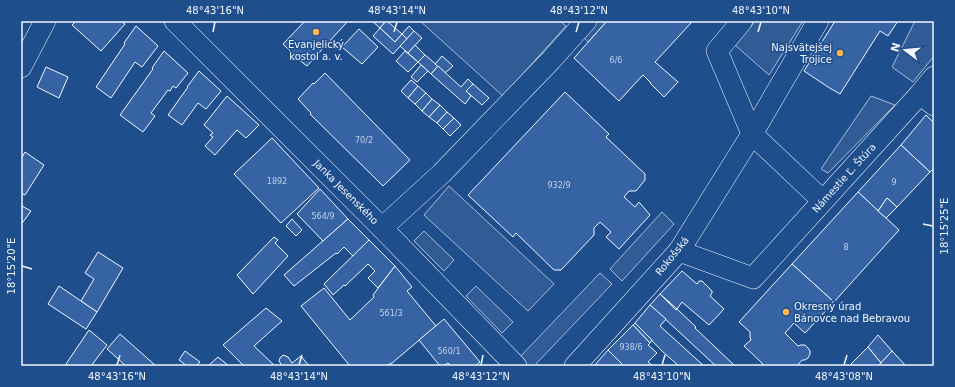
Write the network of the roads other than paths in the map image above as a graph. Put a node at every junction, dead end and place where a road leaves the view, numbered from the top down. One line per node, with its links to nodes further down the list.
1 (45, 21): 6 (street)
2 (174, 21): 11 (street, Janka Jesenského)
3 (586, 21): 11 (street)
4 (742, 21): 9 (street)
5 (818, 21): 9 (street)
6 (21, 67)
7 (934, 77): 8 (street, Námestie Ľ. Štúra)
8 (927, 100): 10 (street, Námestie Ľ. Štúra)
9 (752, 134): 10 (street); 12 (street, Rokošská)
10 (823, 201): 12 (street, Námestie Ľ. Štúra)
11 (382, 228): 13 (street, Janka Jesenského)
12 (679, 251): 14 (street, Rokošská)
13 (516, 366)
14 (576, 366)

